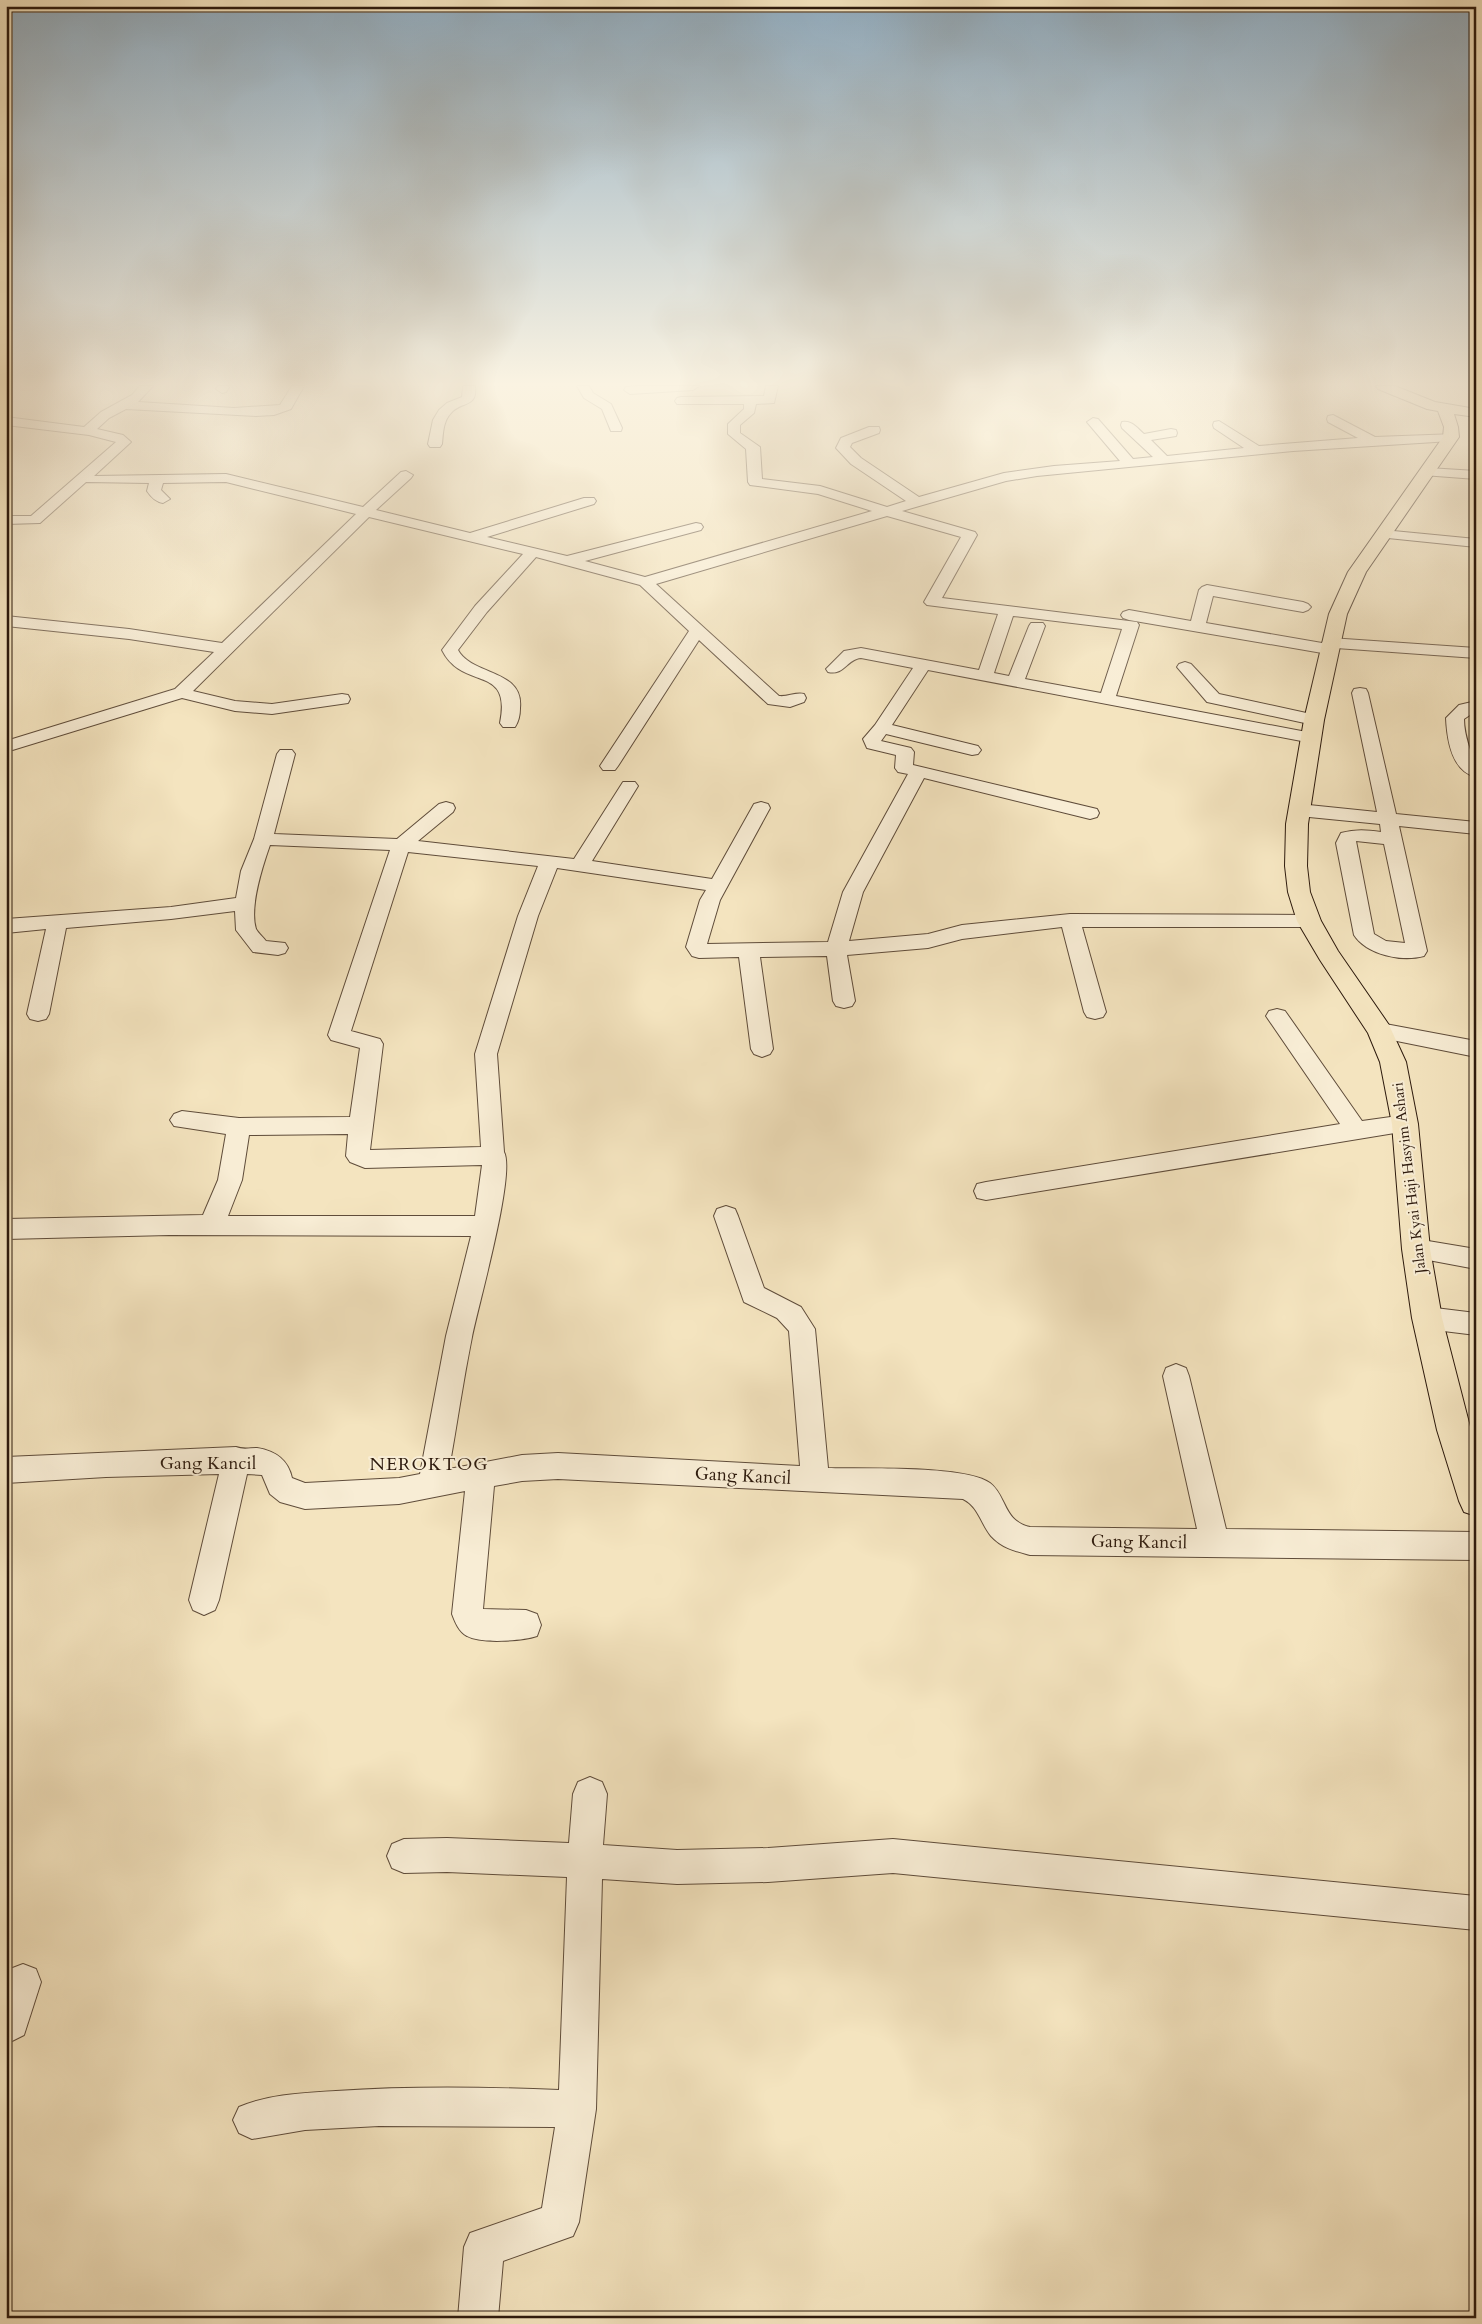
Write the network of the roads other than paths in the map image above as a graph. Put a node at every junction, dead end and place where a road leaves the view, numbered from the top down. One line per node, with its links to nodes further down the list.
1 (65, 494): 14 (street)
2 (158, 494): 9 (street)
3 (296, 494): 12 (street)
4 (385, 494): 12 (street)
5 (832, 494): 13 (street)
6 (905, 494): 11 (street)
7 (946, 494): 11 (street)
8 (1412, 494): 16 (main road, Jalan Kyai Haji Hasyim Ashari)
9 (163, 499)
10 (589, 501): 17 (street)
11 (918, 503): 13 (street)
12 (367, 511): 17 (street); 30 (street)
13 (886, 512): 21 (street); 23 (street)
14 (6, 520)
15 (696, 528): 20 (street)
16 (1383, 534): 18 (street); 29 (main road, Jalan Kyai Haji Hasyim Ashari)
17 (471, 538): 19 (street)
18 (1476, 543)
19 (533, 552): 20 (street); 43 (street)
20 (569, 561): 21 (street)
21 (645, 582): 28 (street)
22 (1303, 607): 27 (street)
23 (1007, 610): 35 (street); 41 (street)
24 (1130, 615): 27 (street)
25 (6, 621): 30 (street)
26 (1037, 626): 36 (street)
27 (1197, 627): 29 (street)
28 (698, 630): 39 (street); 51 (street)
29 (1329, 646): 31 (street); 46 (main road, Jalan Kyai Haji Hasyim Ashari)
30 (227, 649): 37 (street)
31 (1476, 653)
32 (923, 664): 34 (street); 35 (street); 44 (street)
33 (1185, 667): 46 (street)
34 (834, 669)
35 (985, 676): 36 (street)
36 (1015, 682): 41 (street)
37 (181, 693): 40 (street); 48 (street)
38 (1360, 693): 59 (street)
39 (798, 698)
40 (342, 699)
41 (1107, 699): 46 (street)
42 (1476, 706): 45 (street)
43 (509, 723)
44 (882, 728): 49 (street); 52 (street)
45 (1455, 728): 47 (street); 53 (street)
46 (1313, 729): 57 (main road, Jalan Kyai Haji Hasyim Ashari)
47 (1476, 730)
48 (6, 748)
49 (972, 750)
50 (286, 754): 61 (street)
51 (609, 766)
52 (918, 772): 58 (street); 73 (street)
53 (1476, 772)
54 (629, 786): 65 (street)
55 (446, 808): 63 (street)
56 (761, 808): 66 (street)
57 (1299, 810): 59 (street); 69 (main road, Jalan Kyai Haji Hasyim Ashari)
58 (1090, 814)
59 (1388, 819): 60 (street); 62 (street)
60 (1476, 828)
61 (263, 839): 63 (street); 67 (street)
62 (1392, 839): 62 (street)
63 (401, 845): 64 (street); 84 (street)
64 (550, 860): 65 (street); 87 (street)
65 (580, 865): 66 (street)
66 (718, 886): 74 (street)
67 (245, 903): 70 (street); 72 (street)
68 (1070, 920): 69 (street); 73 (street); 76 (street)
69 (1309, 921): 79 (main road, Jalan Kyai Haji Hasyim Ashari)
70 (57, 923): 71 (street); 77 (street)
71 (6, 926)
72 (278, 948)
73 (836, 949): 74 (street); 75 (street)
74 (749, 951): 80 (street)
75 (844, 1001)
76 (1095, 1012)
77 (38, 1014)
78 (1277, 1016): 86 (street)
79 (1380, 1032): 81 (street); 83 (main road, Jalan Kyai Haji Hasyim Ashari)
80 (762, 1049)
81 (1476, 1049)
82 (182, 1120): 85 (street)
83 (1404, 1124): 86 (street); 93 (main road, Jalan Kyai Haji Hasyim Ashari)
84 (360, 1125): 85 (street); 87 (street)
85 (239, 1127): 90 (street)
86 (1356, 1130): 88 (street)
87 (495, 1156): 91 (street)
88 (986, 1191)
89 (726, 1216): 101 (street)
90 (212, 1226): 91 (street); 92 (street)
91 (486, 1226): 102 (street)
92 (6, 1229)
93 (1416, 1249): 94 (street); 95 (main road, Jalan Kyai Haji Hasyim Ashari)
94 (1476, 1259)
95 (1427, 1318): 96 (street); 103 (main road, Jalan Kyai Haji Hasyim Ashari)
96 (1476, 1324)
97 (1176, 1376): 104 (street)
98 (236, 1460): 99 (street, Gang Kancil); 102 (street, Gang Kancil); 106 (street)
99 (6, 1470)
100 (481, 1475): 101 (street, Gang Kancil); 102 (street, Gang Kancil); 107 (street)
101 (815, 1480): 104 (street, Gang Kancil)
102 (432, 1485)
103 (1476, 1501)
104 (1215, 1543): 105 (street, Gang Kancil)
105 (1476, 1546)
106 (204, 1600)
107 (526, 1625)
108 (590, 1794): 110 (street)
109 (404, 1856): 110 (street)
110 (585, 1862): 111 (street); 114 (street)
111 (1476, 1913)
112 (23, 1982): 113 (street)
113 (6, 2026)
114 (576, 2108): 115 (street); 116 (street)
115 (252, 2120)
116 (478, 2318)

